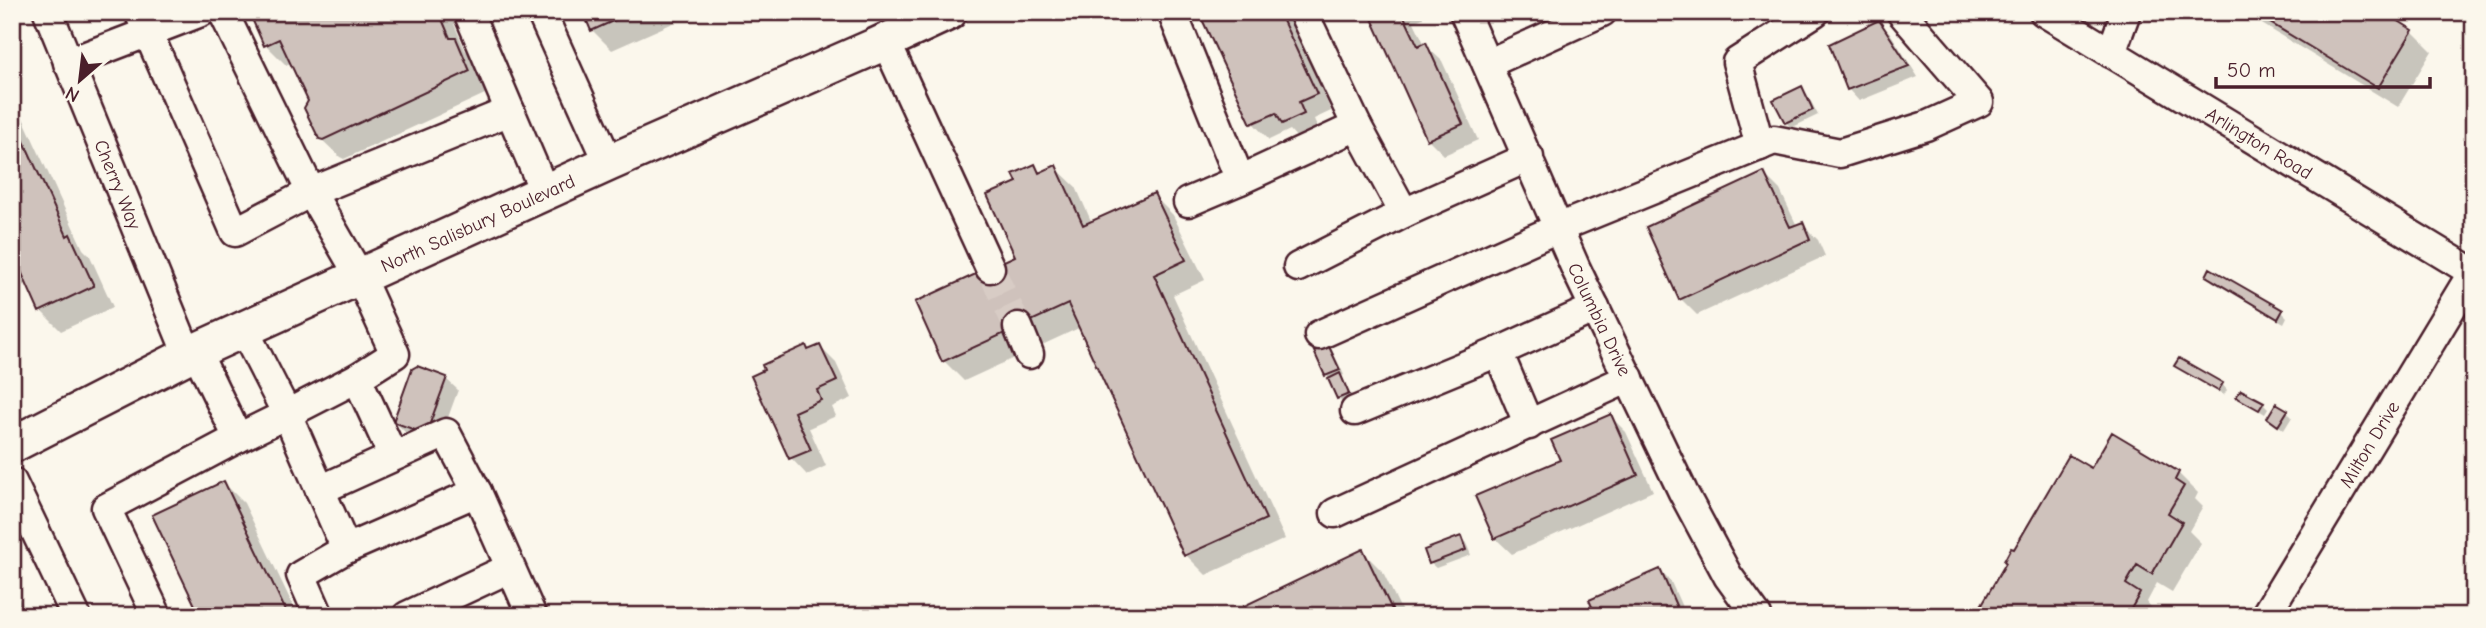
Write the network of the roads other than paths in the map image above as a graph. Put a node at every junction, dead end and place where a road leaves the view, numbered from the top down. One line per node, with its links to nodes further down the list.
1 (47, 12): 19 (street, Cherry Way)
2 (201, 12): 16 (street)
3 (223, 12): 27 (street)
4 (541, 12): 25 (street)
5 (948, 12): 17 (main road, North Salisbury Boulevard)
6 (1172, 12): 26 (street)
7 (1303, 12): 22 (street)
8 (1464, 12): 20 (street, Columbia Drive)
9 (1602, 12): 15 (street)
10 (1815, 12): 23 (street)
11 (1901, 12): 23 (street)
12 (2044, 12): 18 (street, Arlington Road)
13 (2126, 12): 18 (street)
14 (474, 14): 21 (street)
15 (1565, 20): 20 (street)
16 (143, 22): 19 (street); 27 (street)
17 (886, 42): 25 (main road, North Salisbury Boulevard); 33 (street)
18 (2111, 53): 34 (street, Arlington Road)
19 (68, 63): 41 (street, Cherry Way)
20 (1487, 64): 24 (street, Columbia Drive)
21 (510, 111): 27 (street); 28 (street)
22 (1357, 126): 26 (street); 30 (street)
23 (1760, 146): 31 (street)
24 (1529, 157): 30 (street); 31 (street, Columbia Drive)
25 (609, 163): 28 (main road, North Salisbury Boulevard)
26 (1240, 180): 29 (street)
27 (311, 192): 35 (street)
28 (545, 192): 35 (main road, North Salisbury Boulevard)
29 (1188, 202)
30 (1404, 213): 32 (street)
31 (1558, 228): 36 (street, Columbia Drive); 39 (street)
32 (1298, 267)
33 (990, 268)
34 (2473, 272): 63 (street, Milton Drive)
35 (360, 277): 38 (main road, North Salisbury Boulevard); 43 (street)
36 (1595, 308): 40 (street); 44 (street, Columbia Drive)
37 (1017, 327): 42 (street)
38 (244, 330): 41 (main road, North Salisbury Boulevard); 46 (street)
39 (1319, 335)
40 (1498, 352): 45 (street); 47 (street)
41 (192, 353): 48 (street, Cherry Way); 49 (main road, North Salisbury Boulevard)
42 (1029, 354)
43 (357, 378): 46 (street); 50 (street)
44 (1629, 378): 47 (street); 62 (street, Columbia Drive)
45 (1355, 411)
46 (287, 414): 48 (street); 52 (street)
47 (1529, 425): 54 (street)
48 (238, 438): 58 (street)
49 (12, 445)
50 (393, 456): 52 (street); 53 (street)
51 (12, 482): 57 (street)
52 (320, 490): 55 (street)
53 (477, 492): 55 (street); 56 (street)
54 (1335, 513)
55 (346, 549): 59 (street)
56 (510, 568): 60 (street); 61 (street)
57 (76, 616)
58 (156, 616)
59 (319, 616)
60 (407, 616)
61 (532, 616)
62 (1757, 616)
63 (2265, 616)

